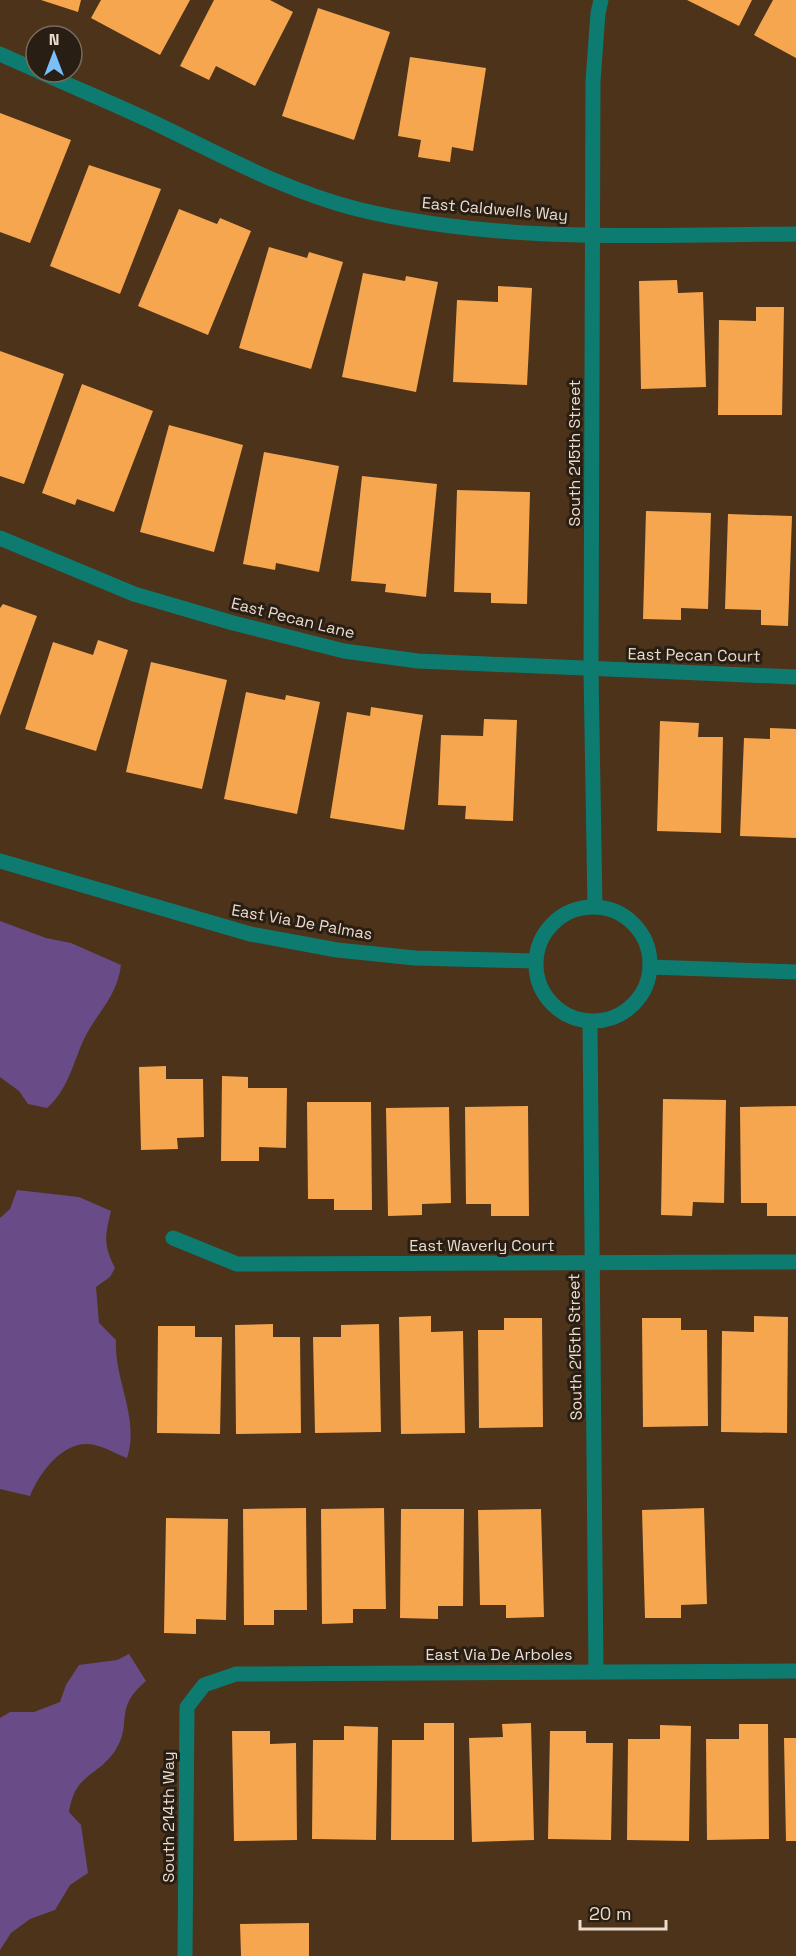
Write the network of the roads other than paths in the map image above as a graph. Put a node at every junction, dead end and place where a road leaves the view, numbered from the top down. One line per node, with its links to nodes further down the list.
1 (601, 0): 6 (street, South 215th Street)
2 (0, 54): 3 (street)
3 (24, 65)
4 (67, 84): 6 (street, East Caldwells Way)
5 (796, 234): 6 (street, East Caldwells Way)
6 (594, 235): 8 (street, South 215th Street)
7 (0, 538): 8 (street, East Pecan Lane)
8 (591, 670): 9 (street, East Pecan Court); 11 (street, South 215th Street)
9 (796, 677)
10 (0, 861): 12 (street, East Via De Palmas)
11 (595, 907): 12 (street); 13 (street)
12 (535, 961): 15 (street)
13 (650, 967): 14 (street); 15 (street)
14 (796, 972)
15 (590, 1022): 18 (street, South 215th Street)
16 (173, 1238): 18 (street, East Waverly Court)
17 (796, 1262): 18 (street, East Waverly Court)
18 (592, 1263): 20 (street, South 215th Street)
19 (796, 1671): 20 (street, East Via De Arboles)
20 (596, 1672): 21 (street, East Via De Arboles)
21 (204, 1685): 22 (street, South 214th Way)
22 (186, 1956)

